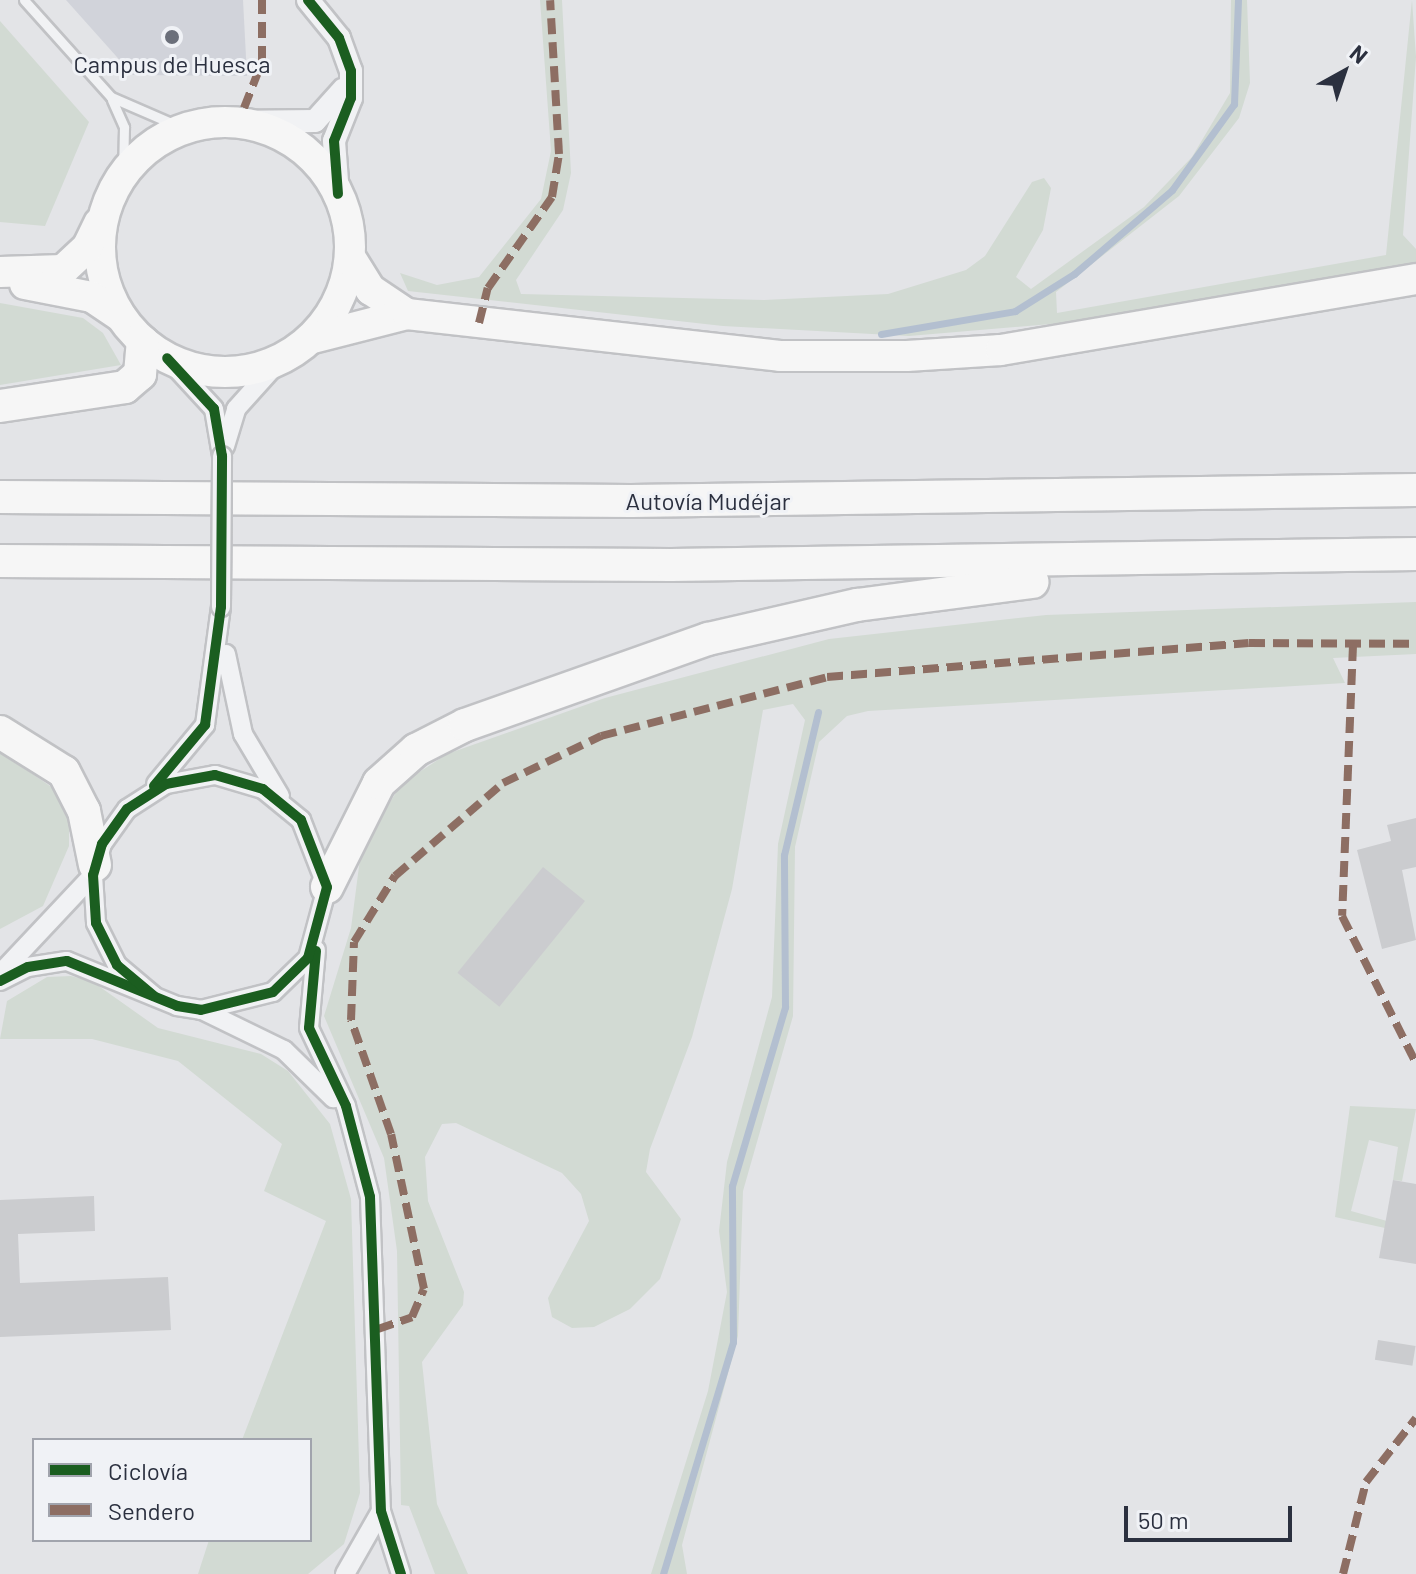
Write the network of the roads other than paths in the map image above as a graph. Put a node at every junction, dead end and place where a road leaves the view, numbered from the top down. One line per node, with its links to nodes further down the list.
1 (24, 0): 4 (lane)
2 (308, 0): 3 (street)
3 (351, 71): 5 (street); 8 (street)
4 (111, 97): 6 (lane); 7 (lane)
5 (227, 122): 6 (highway); 8 (highway)
6 (185, 129): 7 (highway)
7 (123, 174): 9 (highway)
8 (338, 194): 10 (highway)
9 (106, 207): 11 (highway); 15 (highway)
10 (350, 257): 14 (highway); 16 (highway)
11 (0, 272)
12 (0, 279): 15 (highway)
13 (1416, 279): 14 (highway)
14 (407, 314): 16 (highway)
15 (120, 316): 17 (highway)
16 (313, 338): 18 (highway)
17 (155, 350): 18 (highway); 19 (highway); 20 (street)
18 (280, 360): 20 (street)
19 (0, 406)
20 (222, 456): 26 (street, bridge)
21 (1416, 490): 22 (highway, Autovía Mudéjar)
22 (0, 497)
23 (1416, 554): 25 (highway)
24 (0, 561): 25 (highway)
25 (1079, 561): 31 (highway)
26 (221, 607): 28 (street); 29 (street)
27 (0, 732): 30 (highway)
28 (144, 795): 29 (street); 30 (street)
29 (284, 802): 31 (street)
30 (94, 870): 33 (street); 37 (street)
31 (327, 887): 32 (street)
32 (319, 936): 38 (street); 39 (street)
33 (27, 944): 34 (street); 35 (street)
34 (0, 951)
35 (0, 974)
36 (0, 981): 37 (street)
37 (154, 996): 38 (street)
38 (201, 1010): 39 (street)
39 (353, 1126): 40 (street)
40 (381, 1511): 41 (street); 42 (street)
41 (345, 1574)
42 (401, 1574)

